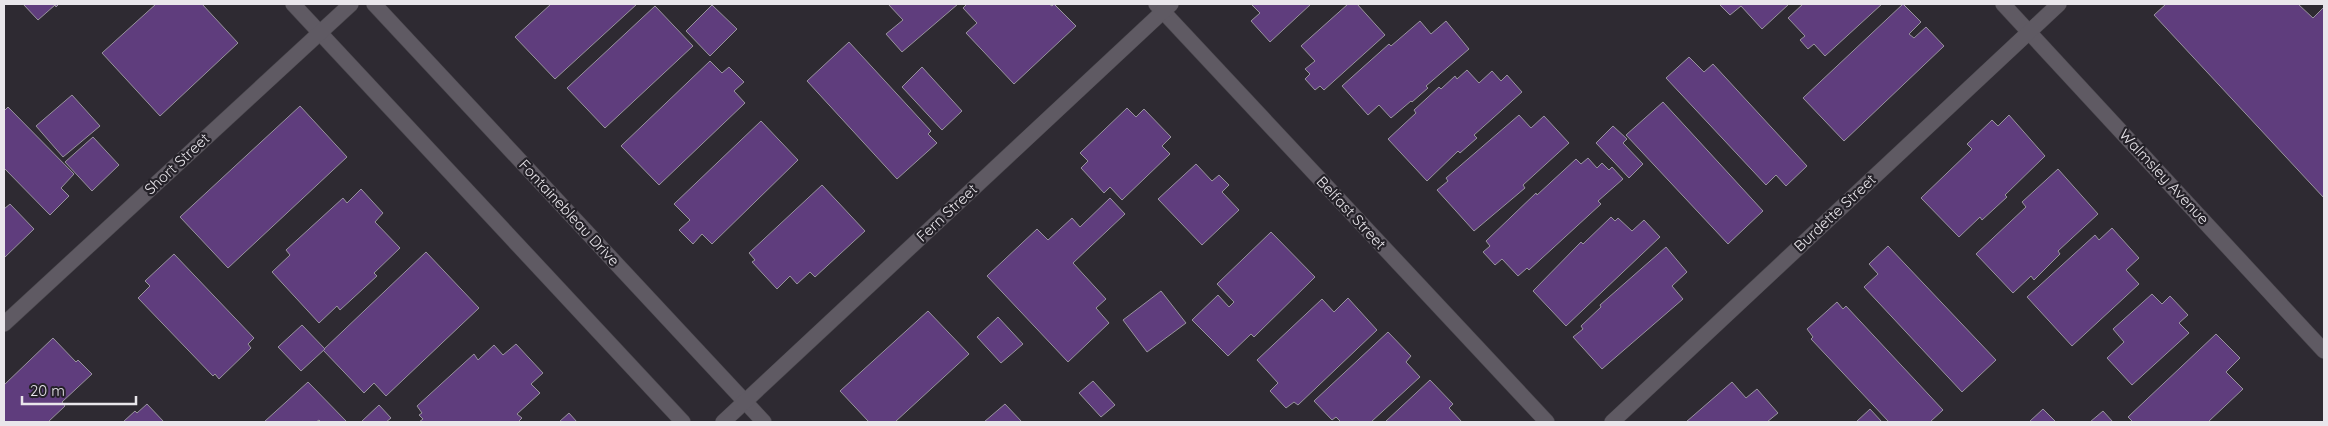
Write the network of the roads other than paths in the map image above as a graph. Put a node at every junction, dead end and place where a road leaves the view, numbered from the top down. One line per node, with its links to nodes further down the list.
1 (293, 4): 8 (street)
2 (351, 4): 8 (street, Short Street)
3 (374, 4): 11 (street, Fontainebleau Drive)
4 (2003, 4): 7 (street, Walmsley Avenue)
5 (2059, 4): 7 (street, Burdette Street)
6 (1163, 6): 11 (street, Fern Street); 15 (street, Belfast Street)
7 (2029, 31): 10 (street, Walmsley Avenue); 16 (street, Burdette Street)
8 (320, 33): 9 (street, Short Street); 12 (street)
9 (4, 324)
10 (2324, 351)
11 (745, 402): 13 (street, Fern Street); 14 (street, Fontainebleau Drive)
12 (683, 422)
13 (723, 422)
14 (764, 422)
15 (1547, 422)
16 (1612, 422)

